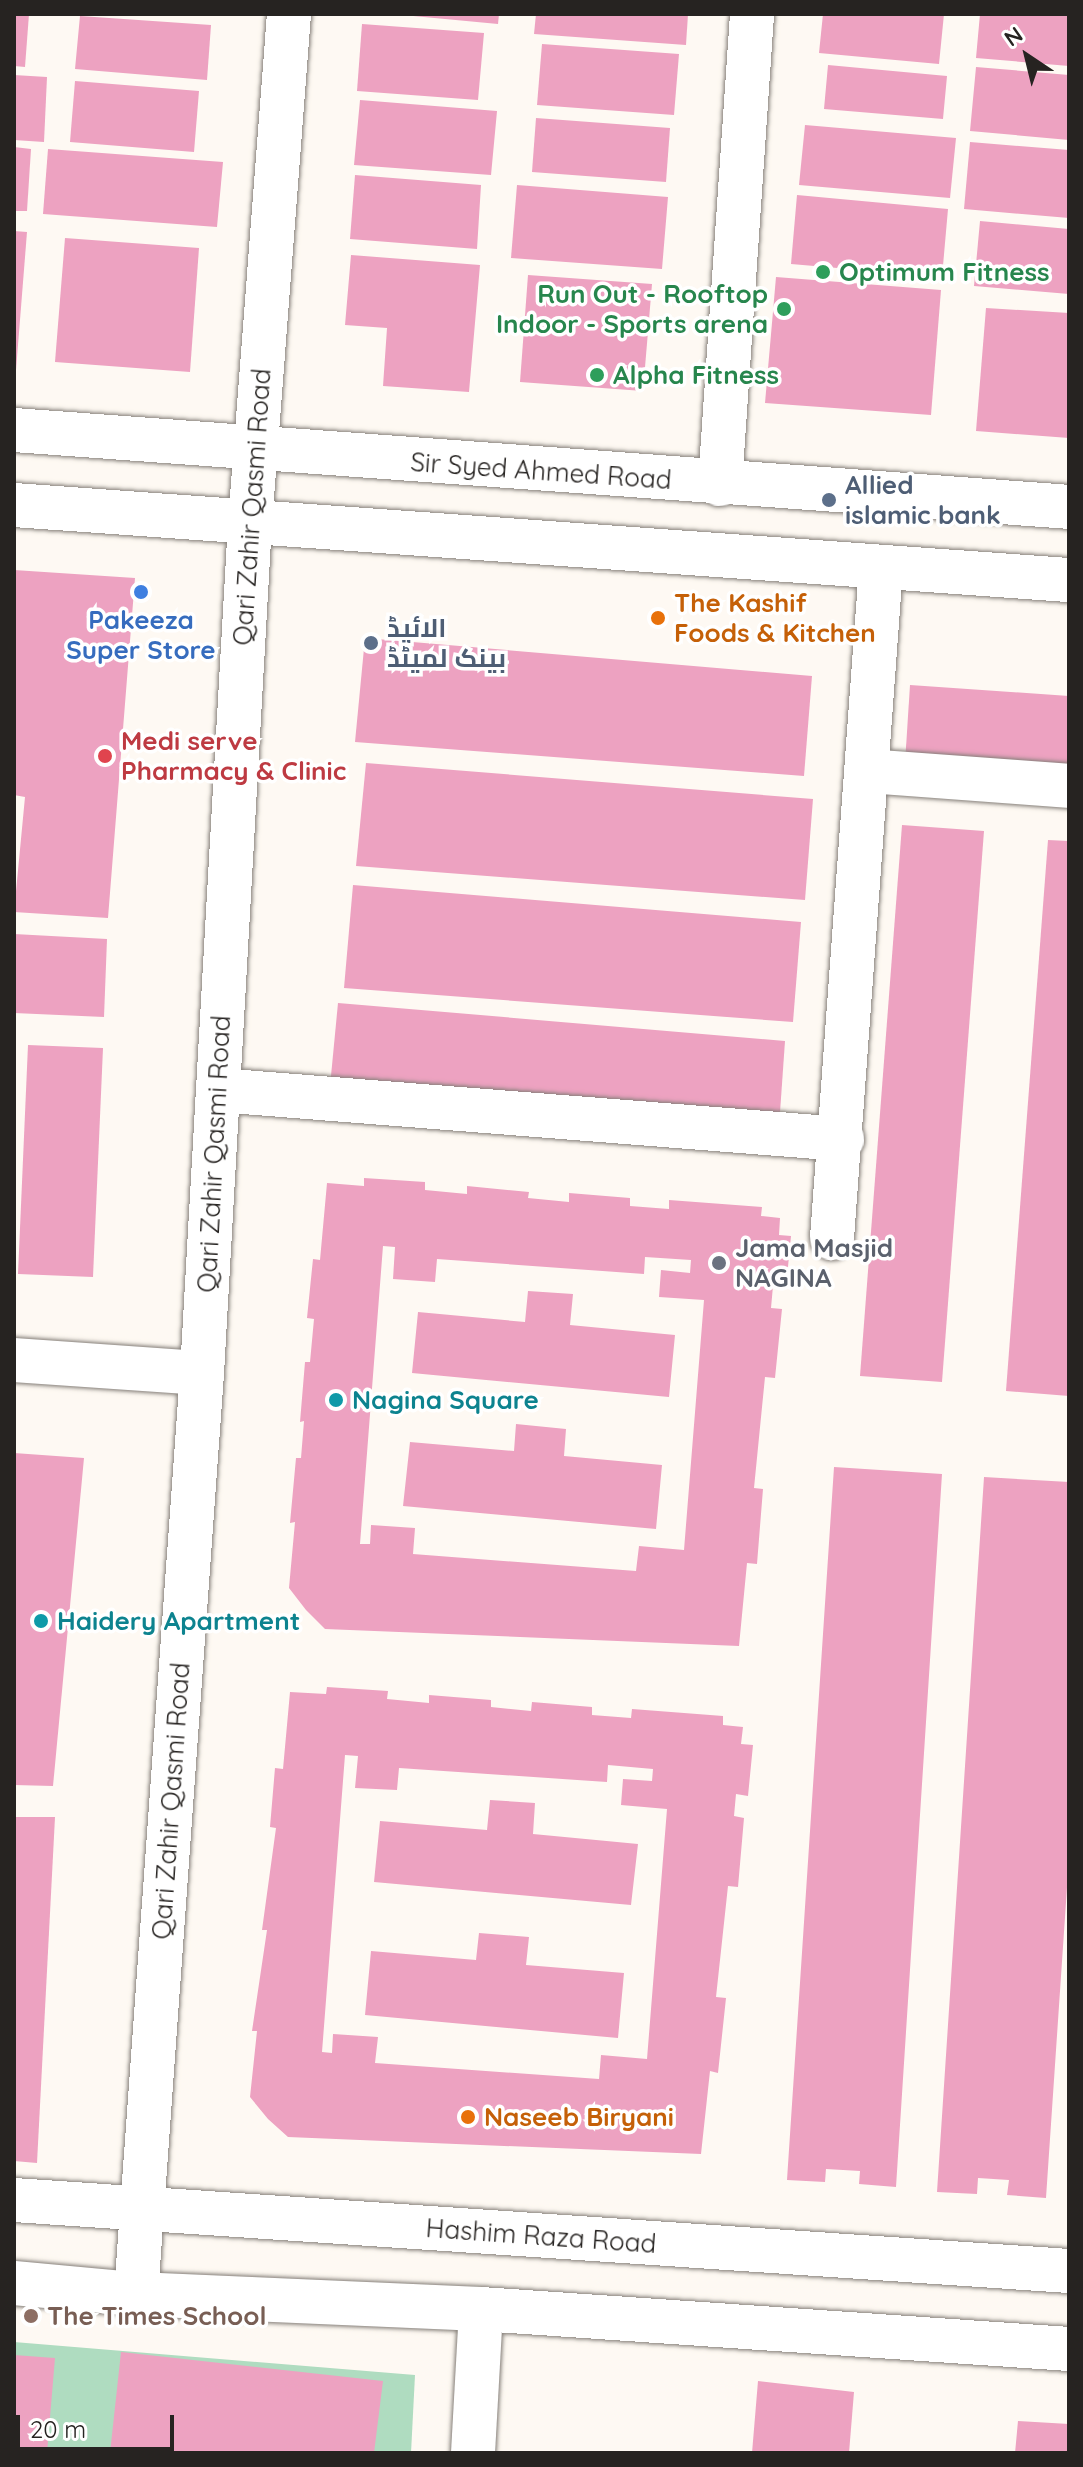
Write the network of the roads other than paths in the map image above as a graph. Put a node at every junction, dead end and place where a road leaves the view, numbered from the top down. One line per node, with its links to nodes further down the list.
1 (289, 14): 4 (street, Qari Zahir Qasmi Road)
2 (752, 14): 5 (street)
3 (14, 430): 4 (street, Sir Syed Ahmed Road)
4 (255, 450): 5 (street, Sir Syed Ahmed Road); 8 (street, Qari Zahir Qasmi Road)
5 (720, 484): 7 (street, Sir Syed Ahmed Road)
6 (14, 505): 8 (street)
7 (1069, 507)
8 (250, 523): 9 (street); 13 (street, Qari Zahir Qasmi Road)
9 (881, 567): 10 (street); 11 (street)
10 (1069, 580)
11 (867, 771): 12 (street); 14 (street)
12 (1069, 786)
13 (218, 1090): 14 (street); 17 (street, Qari Zahir Qasmi Road)
14 (842, 1139): 15 (street)
15 (832, 1238)
16 (14, 1360): 17 (street)
17 (202, 1373): 19 (street, Qari Zahir Qasmi Road)
18 (14, 2200): 19 (street, Hashim Raza Road)
19 (142, 2209): 20 (street, Hashim Raza Road); 22 (street, Qari Zahir Qasmi Road)
20 (1069, 2271)
21 (14, 2283): 22 (street)
22 (136, 2294): 23 (street)
23 (481, 2309): 24 (street); 25 (street)
24 (1069, 2349)
25 (473, 2453)

